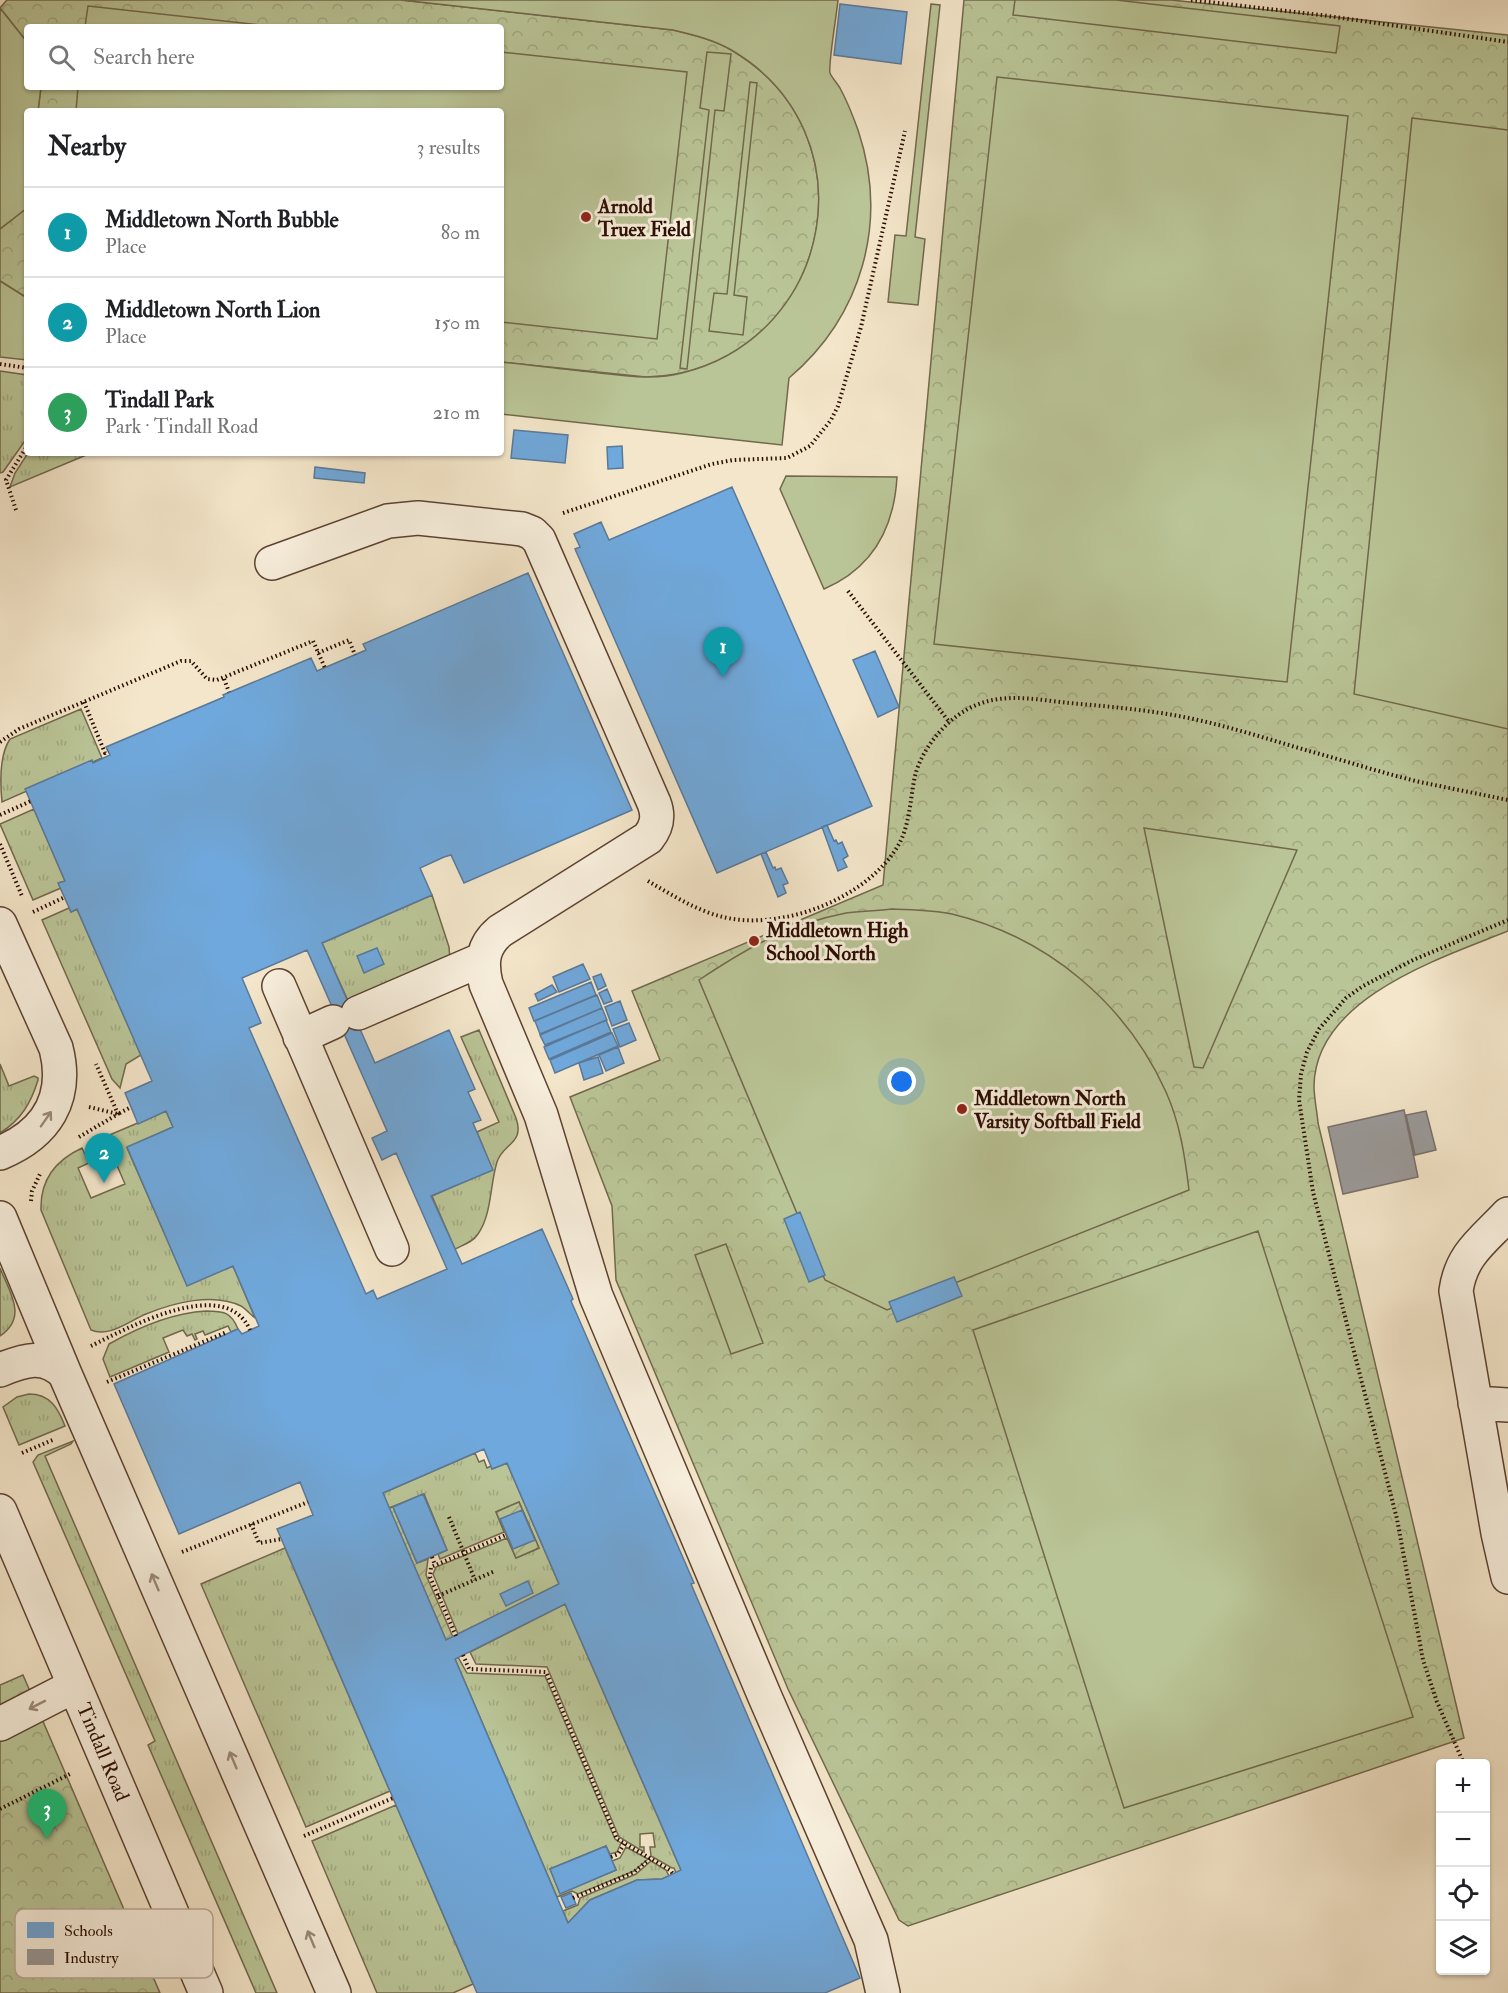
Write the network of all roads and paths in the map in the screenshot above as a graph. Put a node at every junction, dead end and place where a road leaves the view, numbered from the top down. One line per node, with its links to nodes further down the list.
1 (1191, 0): 2 (path)
2 (1508, 42)
3 (906, 131): 8 (path)
4 (0, 364): 5 (path)
5 (24, 368)
6 (24, 451): 7 (path)
7 (16, 510)
8 (532, 533): 9 (street); 24 (street)
9 (272, 562)
10 (848, 591): 17 (path)
11 (318, 653): 12 (path); 13 (path); 14 (path)
12 (355, 655)
13 (325, 668)
14 (224, 679): 15 (path); 16 (path)
15 (230, 692)
16 (84, 702): 18 (path); 19 (path)
17 (950, 723): 20 (path); 24 (path)
18 (0, 742)
19 (108, 751)
20 (1508, 800)
21 (31, 801): 22 (path)
22 (0, 815)
23 (0, 844): 26 (path)
24 (613, 861): 29 (street)
25 (65, 897): 27 (path)
26 (26, 903)
27 (15, 919): 37 (street, one-way to 27)
28 (1508, 920): 70 (path)
29 (483, 959): 31 (street); 84 (street)
30 (279, 986): 31 (street)
31 (300, 1037): 42 (street)
32 (96, 1063): 35 (path)
33 (83, 1106): 35 (path)
34 (131, 1107): 35 (path)
35 (118, 1114): 36 (path)
36 (78, 1138)
37 (0, 1154)
38 (45, 1166): 39 (path)
39 (31, 1204)
40 (1508, 1214): 48 (street)
41 (0, 1218): 45 (street)
42 (392, 1249)
43 (250, 1330): 45 (path)
44 (226, 1332): 47 (path)
45 (78, 1365): 46 (street); 83 (street, one-way to 45)
46 (0, 1371)
47 (104, 1384)
48 (1475, 1403): 49 (street); 63 (street)
49 (1508, 1406)
50 (60, 1437): 51 (path)
51 (22, 1453)
52 (308, 1502): 55 (path)
53 (0, 1511): 68 (street, Tindall Road)
54 (449, 1517): 58 (path)
55 (251, 1524): 57 (path); 59 (path)
56 (506, 1535): 58 (path)
57 (282, 1539)
58 (464, 1553): 61 (path); 64 (path)
59 (178, 1554)
60 (432, 1557): 61 (path)
61 (435, 1565): 65 (path)
62 (495, 1571): 64 (path)
63 (1508, 1577)
64 (475, 1580): 65 (path)
65 (438, 1596): 66 (path)
66 (456, 1636)
67 (464, 1655): 75 (path)
68 (74, 1686): 69 (street, one-way to 69); 80 (street, Tindall Road)
69 (0, 1724)
70 (1462, 1759)
71 (70, 1774): 73 (path)
72 (393, 1798): 74 (path)
73 (0, 1809)
74 (300, 1838)
75 (624, 1843): 76 (path); 77 (path)
76 (611, 1857)
77 (651, 1858): 78 (path); 79 (path)
78 (673, 1875)
79 (573, 1898)
80 (170, 1909)
81 (200, 1978): 82 (street, Tindall Road)
82 (206, 1993)
83 (334, 1993)
84 (883, 1993)

